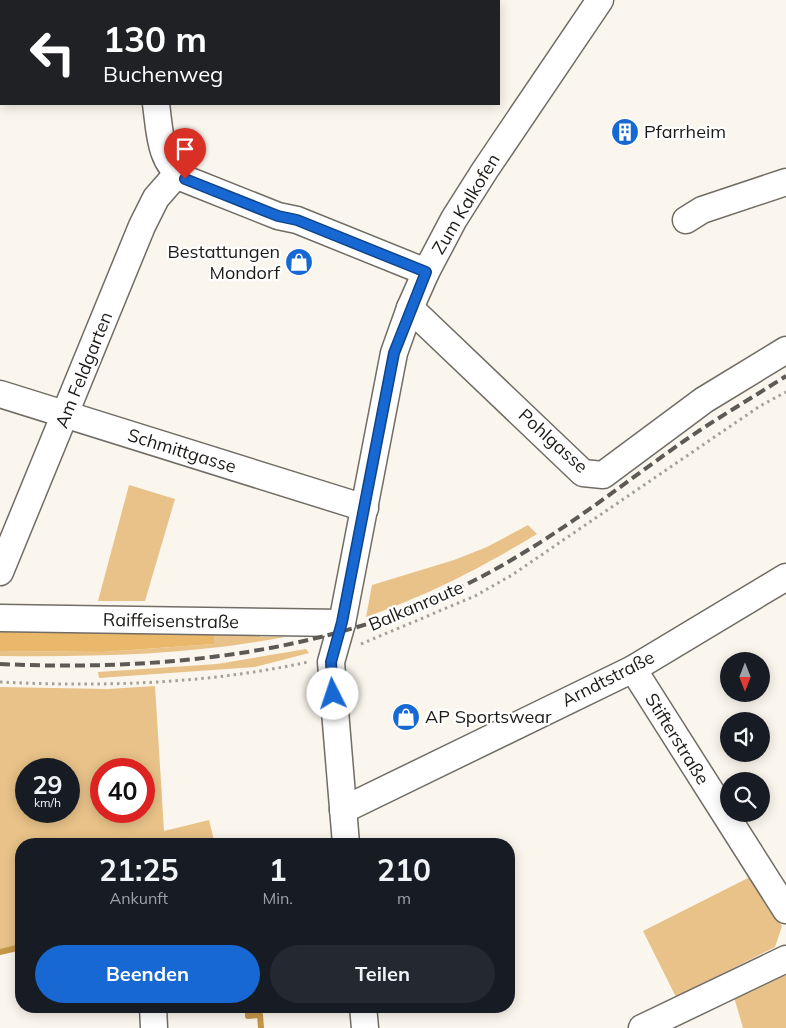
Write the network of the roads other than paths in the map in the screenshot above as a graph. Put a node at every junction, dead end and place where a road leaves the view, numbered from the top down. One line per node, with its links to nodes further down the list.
1 (600, 0): 6 (street, Zum Kalkofen)
2 (156, 105): 3 (street)
3 (177, 174): 6 (street); 10 (street, Am Feldgarten)
4 (786, 182): 5 (street)
5 (686, 220)
6 (426, 272): 7 (street, Zum Kalkofen)
7 (410, 308): 8 (street, Pohlgasse); 11 (street, Zum Kalkofen)
8 (786, 350)
9 (0, 394): 10 (street, Schmittgasse)
10 (66, 415): 11 (street, Schmittgasse); 12 (street, Am Feldgarten)
11 (364, 508): 15 (street, Zum Kalkofen)
12 (0, 572)
13 (786, 577): 16 (street, Arndtstraße)
14 (0, 618): 15 (street, Raiffeisenstraße)
15 (342, 622): 17 (street, Zum Kalkofen)
16 (633, 669): 17 (street, Arndtstraße); 19 (street, Stifterstraße)
17 (343, 810): 18 (street, Zum Kalkofen)
18 (345, 838)
19 (786, 910)
20 (786, 959): 25 (street)
21 (153, 1013): 23 (street)
22 (364, 1013): 24 (street)
23 (154, 1028)
24 (365, 1028)
25 (642, 1028)

